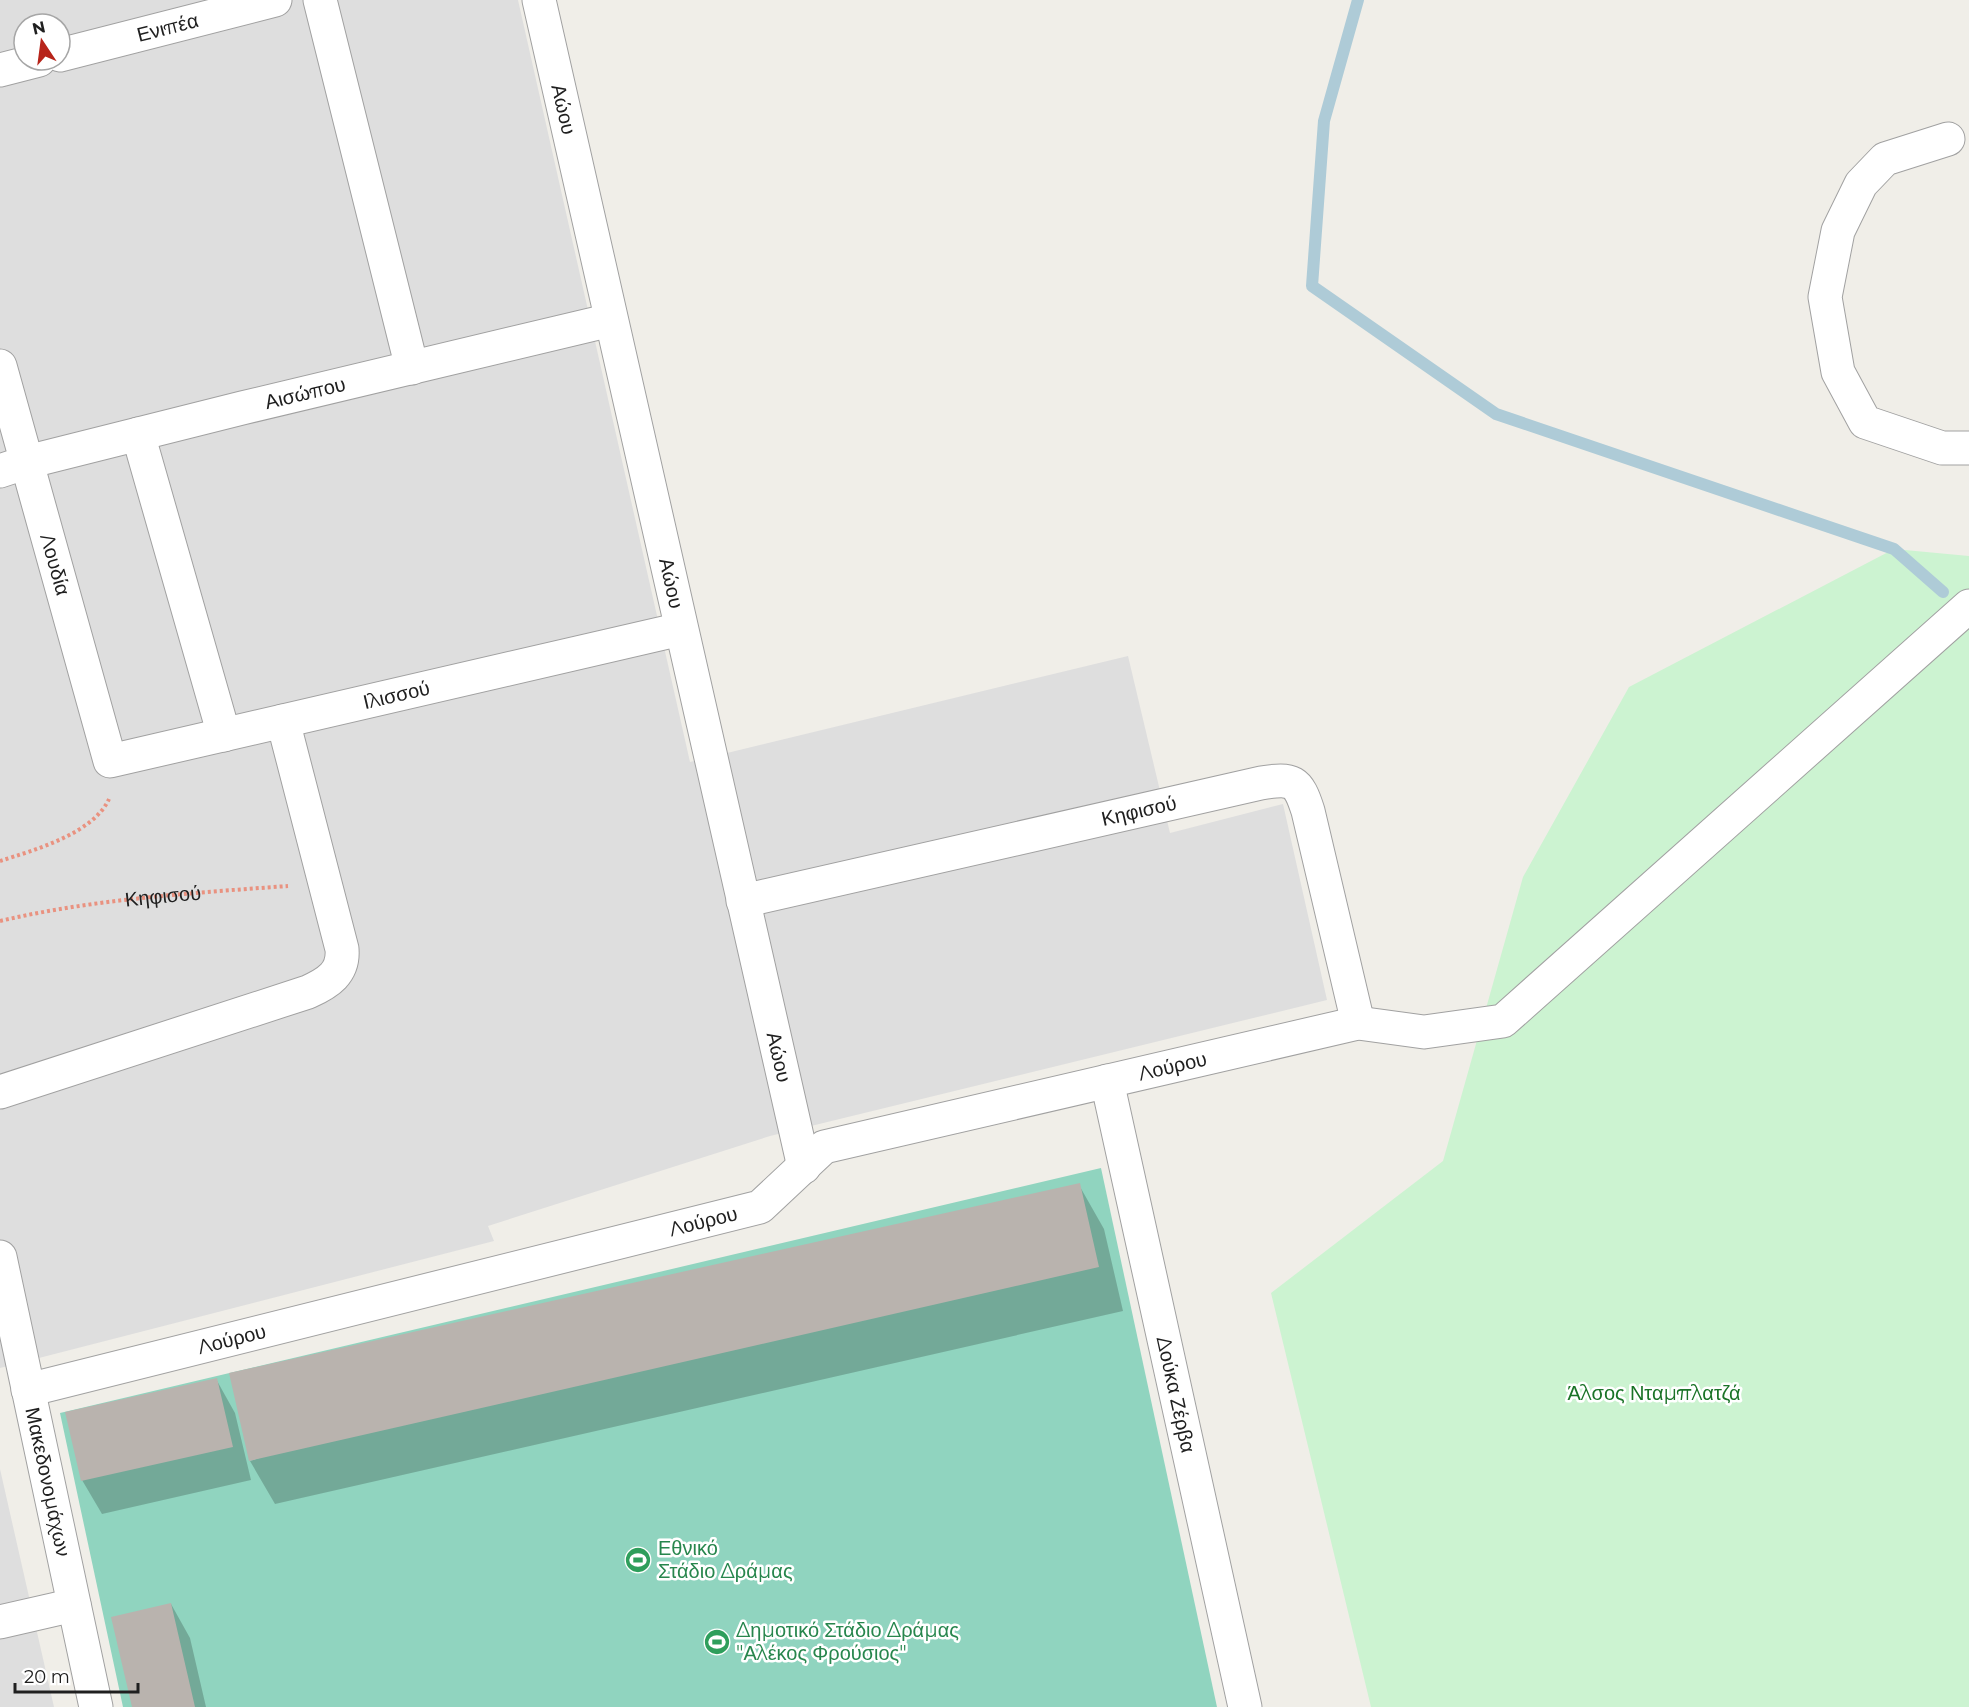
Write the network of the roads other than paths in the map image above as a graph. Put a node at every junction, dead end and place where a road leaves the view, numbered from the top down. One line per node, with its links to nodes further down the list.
1 (275, 0): 4 (street, Ενιπέα)
2 (320, 0): 9 (street)
3 (539, 0): 7 (street, Αώου)
4 (215, 7): 5 (street, Ενιπέα)
5 (72, 51)
6 (1948, 139): 11 (street)
7 (611, 320): 9 (street, Αισώπου); 14 (street, Αώου)
8 (0, 366): 12 (street, Λουδία)
9 (412, 368): 10 (street, Αισώπου)
10 (138, 434): 12 (street, Αισώπου); 16 (street)
11 (1969, 448)
12 (13, 466): 17 (street, Λουδία)
13 (1969, 606): 19 (street)
14 (681, 629): 15 (street, Ιλισσού); 18 (street, Αώου)
15 (283, 721): 16 (street, Ιλισσού); 21 (street)
16 (224, 735): 17 (street, Ιλισσού)
17 (110, 761)
18 (743, 901): 19 (street, Κηφισού); 22 (street, Αώου)
19 (1358, 1023): 20 (street, Λούρου)
20 (1107, 1081): 22 (street, Λούρου); 28 (street, Δούκα Ζέρβα)
21 (0, 1092)
22 (804, 1167): 24 (street, Λούρου)
23 (0, 1257): 24 (street, Μακεδονομάχων)
24 (28, 1390): 25 (street, Μακεδονομάχων)
25 (74, 1605): 26 (street); 27 (street, Μακεδονομάχων)
26 (0, 1622)
27 (96, 1707)
28 (1245, 1707)

